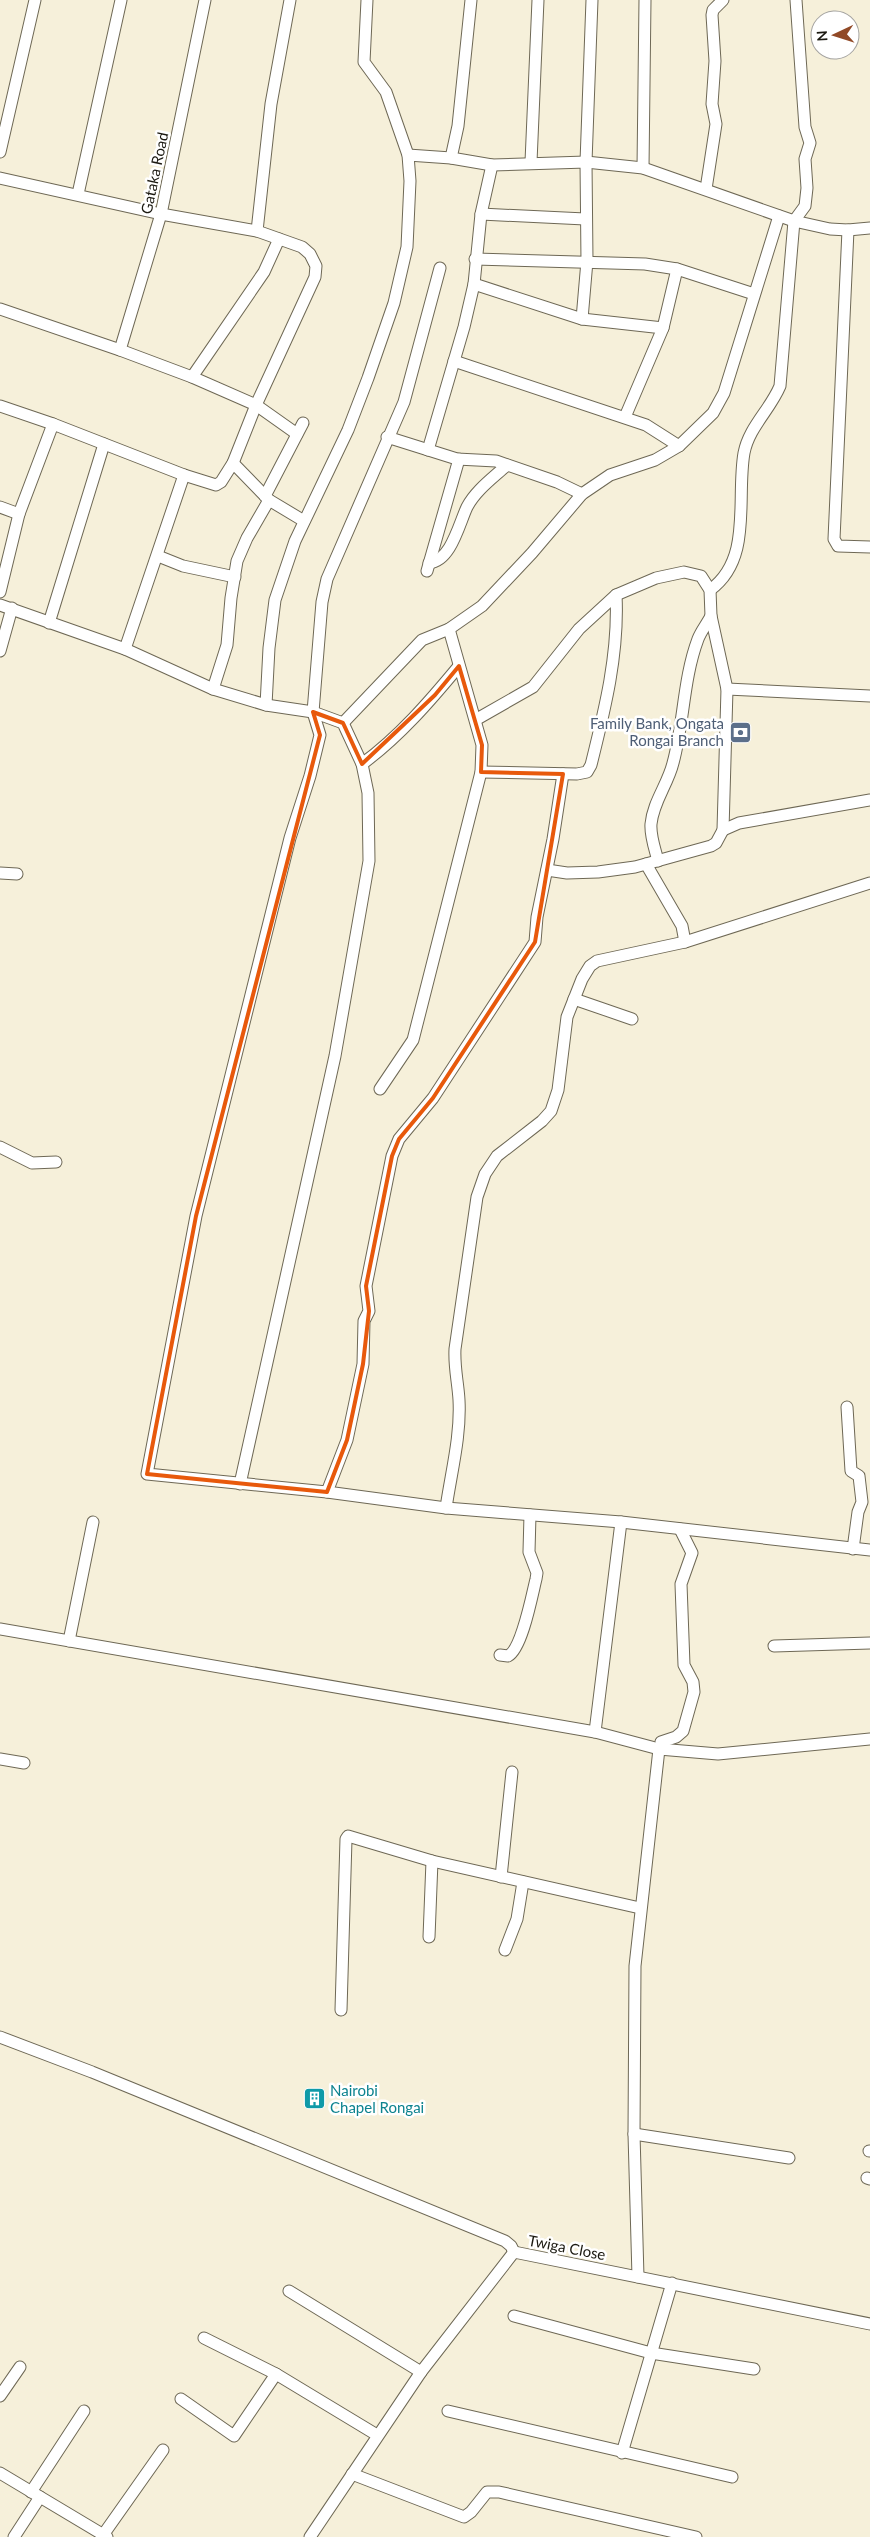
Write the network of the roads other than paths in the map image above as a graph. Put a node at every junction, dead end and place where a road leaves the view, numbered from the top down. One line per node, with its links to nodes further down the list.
1 (35, 0): 12 (street)
2 (120, 0): 21 (street)
3 (205, 0): 22 (street, Gataka Road)
4 (290, 0): 29 (street)
5 (367, 0): 13 (street)
6 (471, 0): 14 (street)
7 (538, 0): 15 (street)
8 (592, 0): 16 (street)
9 (645, 0): 18 (street)
10 (722, 0): 20 (street)
11 (796, 0): 26 (street)
12 (0, 152)
13 (408, 155): 14 (street); 59 (street)
14 (451, 158): 17 (street)
15 (531, 162): 16 (street); 17 (street)
16 (586, 162): 18 (street); 25 (street)
17 (492, 164): 23 (street)
18 (643, 168): 20 (street)
19 (0, 178): 21 (street)
20 (706, 190): 24 (street)
21 (78, 194): 22 (street)
22 (161, 214): 29 (street); 40 (street, Gataka Road)
23 (481, 214): 25 (street); 31 (street)
24 (779, 216): 26 (street); 36 (street)
25 (585, 219): 32 (street)
26 (794, 220): 28 (street); 63 (street)
27 (870, 228): 28 (street)
28 (848, 230): 60 (street)
29 (257, 231): 30 (street)
30 (279, 239): 42 (street); 43 (street)
31 (475, 259): 32 (street); 35 (street)
32 (587, 261): 34 (street); 38 (street)
33 (440, 268): 47 (street)
34 (677, 269): 36 (street); 39 (street)
35 (474, 284): 38 (street); 41 (street)
36 (754, 294): 49 (street)
37 (0, 309): 40 (street)
38 (582, 319): 39 (street)
39 (663, 328): 45 (street)
40 (120, 350): 42 (street)
41 (454, 361): 45 (street); 50 (street)
42 (192, 377): 43 (street)
43 (256, 405): 52 (street); 56 (street)
44 (0, 406): 46 (street)
45 (625, 417): 49 (street)
46 (53, 424): 48 (street); 58 (street)
47 (388, 436): 50 (street); 78 (street)
48 (104, 444): 54 (street); 69 (street)
49 (678, 446): 55 (street)
50 (428, 450): 51 (street)
51 (459, 459): 53 (street); 53 (street)
52 (233, 463): 54 (street); 56 (street)
53 (507, 465): 55 (street)
54 (184, 475): 61 (street)
55 (582, 494): 70 (street)
56 (267, 498): 59 (street); 62 (street)
57 (0, 507): 58 (street)
58 (19, 514): 64 (street)
59 (304, 521): 77 (street)
60 (870, 547)
61 (158, 556): 62 (street); 71 (street)
62 (235, 577): 75 (street)
63 (710, 590): 65 (street); 68 (street)
64 (0, 592)
65 (616, 594): 79 (street); 83 (street)
66 (0, 605): 67 (street)
67 (12, 608): 69 (street); 72 (street)
68 (711, 616): 74 (street); 86 (street)
69 (49, 623): 71 (street)
70 (449, 628): 73 (street); 80 (street)
71 (125, 649): 75 (street)
72 (0, 651)
73 (458, 666): 79 (street); 81 (street)
74 (727, 688): 76 (street); 85 (street)
75 (213, 689): 77 (street)
76 (870, 696)
77 (266, 705): 78 (street)
78 (313, 712): 80 (street); 99 (street)
79 (477, 720): 82 (street)
80 (344, 723): 81 (street)
81 (362, 764): 99 (street)
82 (481, 772): 83 (street); 95 (street)
83 (563, 774): 88 (street)
84 (870, 800): 85 (street)
85 (724, 830): 86 (street)
86 (658, 861): 87 (street)
87 (646, 864): 88 (street); 92 (street)
88 (547, 870): 100 (street)
89 (0, 873): 90 (street)
90 (17, 874)
91 (870, 883): 92 (street)
92 (685, 942): 93 (street)
93 (574, 999): 94 (street); 101 (street)
94 (632, 1019)
95 (380, 1089)
96 (0, 1146): 97 (street)
97 (56, 1162)
98 (847, 1407): 106 (street)
99 (240, 1484): 100 (street)
100 (327, 1492): 101 (street)
101 (446, 1508): 102 (street)
102 (530, 1515): 104 (street); 112 (street)
103 (94, 1522): 109 (street)
104 (621, 1522): 105 (street); 113 (street)
105 (680, 1529): 106 (street); 115 (street)
106 (853, 1549): 107 (street)
107 (870, 1550)
108 (0, 1629): 109 (street)
109 (69, 1641): 113 (street)
110 (870, 1643): 111 (street)
111 (774, 1646)
112 (500, 1655)
113 (595, 1732): 115 (street)
114 (870, 1740): 115 (street)
115 (660, 1746): 122 (street)
116 (0, 1759): 117 (street)
117 (24, 1763)
118 (512, 1772): 120 (street)
119 (432, 1861): 120 (street); 123 (street); 125 (street)
120 (501, 1877): 121 (street)
121 (523, 1882): 122 (street); 124 (street)
122 (640, 1908): 128 (street)
123 (429, 1937)
124 (505, 1950)
125 (341, 2010)
126 (3, 2038): 127 (street); 130 (street)
127 (0, 2050)
128 (634, 2134): 129 (street); 131 (street)
129 (789, 2158)
130 (514, 2252): 131 (street, Twiga Close); 140 (street, Twiga Close)
131 (638, 2276): 132 (street, Twiga Close)
132 (672, 2283): 135 (street, Twiga Close); 137 (street)
133 (289, 2290): 140 (street)
134 (514, 2316): 137 (street)
135 (870, 2324)
136 (204, 2338): 141 (street)
137 (651, 2353): 139 (street); 148 (street)
138 (20, 2367): 142 (street)
139 (754, 2369)
140 (421, 2372): 146 (street, Twiga Close)
141 (276, 2374): 143 (street); 146 (street)
142 (0, 2396)
143 (181, 2398)
144 (84, 2411): 152 (street)
145 (448, 2411): 148 (street)
146 (377, 2435): 150 (street, Twiga Close)
147 (163, 2450): 153 (street)
148 (622, 2453): 151 (street)
149 (0, 2473): 152 (street)
150 (352, 2474): 155 (street, Twiga Close); 156 (street)
151 (732, 2478)
152 (35, 2494): 153 (street); 154 (street)
153 (105, 2536)
154 (14, 2537)
155 (310, 2537)
156 (696, 2537)

